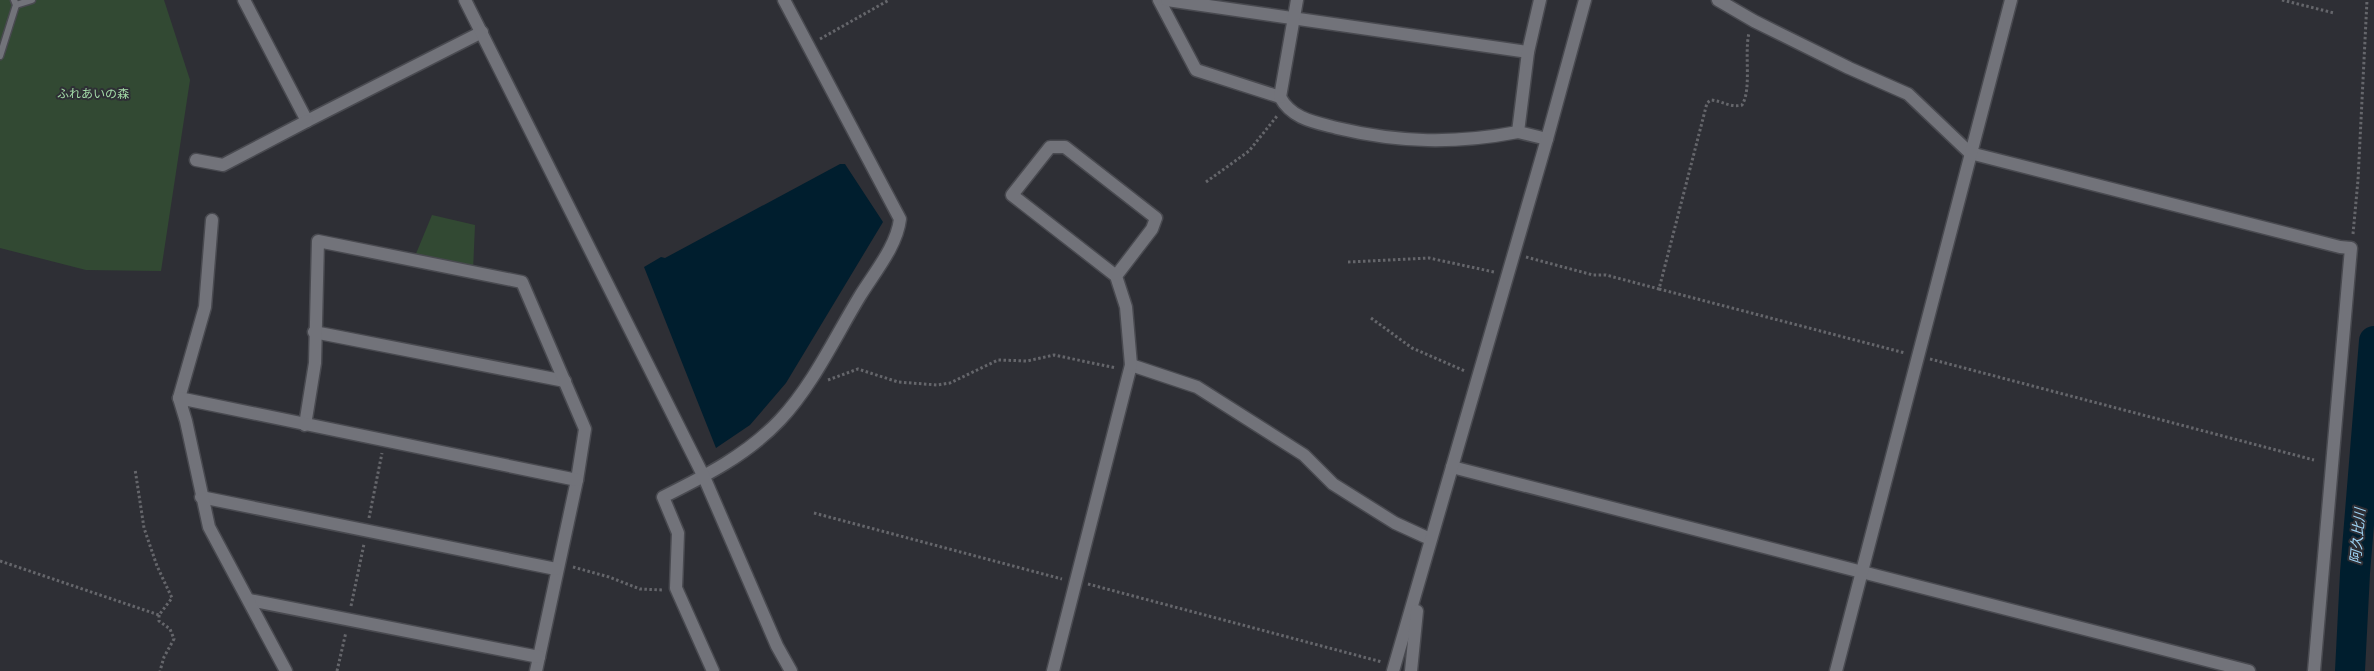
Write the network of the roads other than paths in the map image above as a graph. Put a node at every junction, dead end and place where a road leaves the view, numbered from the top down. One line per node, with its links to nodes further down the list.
1 (32, 0): 12 (lane)
2 (244, 0): 18 (street)
3 (465, 0): 14 (street)
4 (784, 0): 31 (street)
5 (1159, 0): 17 (street)
6 (1167, 0): 13 (street)
7 (1297, 0): 13 (street)
8 (1540, 0): 15 (street)
9 (1585, 0): 20 (street)
10 (1718, 0): 21 (street)
11 (2011, 0): 21 (street)
12 (15, 2): 16 (lane)
13 (1294, 18): 15 (street); 17 (street)
14 (482, 32): 18 (street); 31 (street)
15 (1528, 52): 19 (street)
16 (0, 56)
17 (1282, 101): 19 (street)
18 (307, 121): 22 (street)
19 (1518, 132): 20 (street)
20 (1547, 138): 30 (street)
21 (1970, 153): 37 (street); 49 (street)
22 (196, 160)
23 (212, 220): 28 (street)
24 (1116, 276): 24 (street); 26 (street)
25 (314, 332): 27 (street); 27 (street); 29 (street)
26 (1131, 365): 34 (street); 45 (street)
27 (565, 381): 32 (street)
28 (179, 398): 29 (street); 33 (street)
29 (305, 425): 32 (street)
30 (1452, 467): 34 (street); 37 (street)
31 (704, 477): 43 (street); 44 (street)
32 (577, 480): 36 (street)
33 (201, 497): 36 (street); 38 (street)
34 (1430, 539): 35 (street)
35 (1426, 554): 40 (street); 46 (street)
36 (557, 566): 39 (street)
37 (1862, 570): 47 (street); 48 (street)
38 (248, 600): 39 (street); 41 (street)
39 (539, 657): 42 (street)
40 (1394, 668)
41 (286, 671)
42 (536, 671)
43 (713, 671)
44 (791, 671)
45 (1053, 671)
46 (1411, 671)
47 (1836, 671)
48 (2249, 671)
49 (2314, 671)

